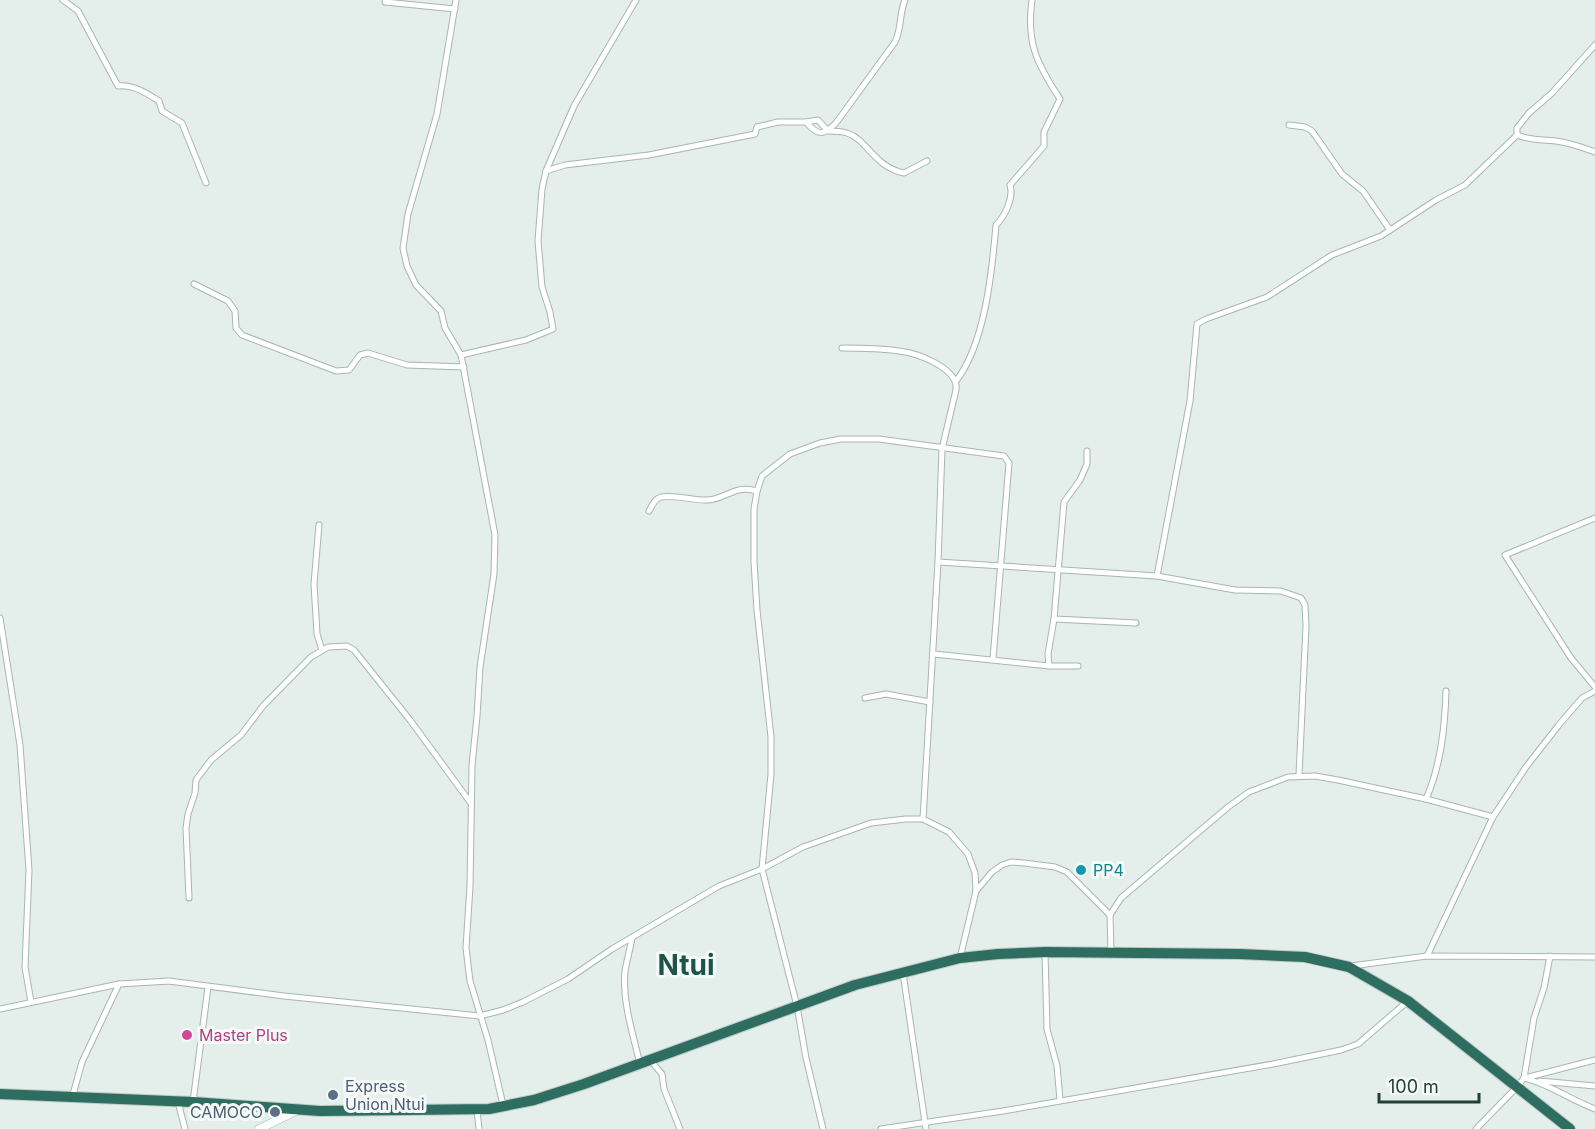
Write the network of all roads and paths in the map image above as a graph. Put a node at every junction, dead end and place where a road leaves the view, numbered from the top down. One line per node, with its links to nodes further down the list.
1 (63, 0): 16 (street)
2 (456, 0): 7 (street)
3 (636, 0): 15 (street)
4 (905, 0): 11 (street)
5 (1032, 0): 22 (street)
6 (385, 2): 7 (street)
7 (455, 9): 20 (street)
8 (1595, 45): 12 (street)
9 (806, 122): 11 (street); 11 (street); 15 (street)
10 (1289, 125): 17 (street)
11 (828, 131): 14 (street)
12 (1517, 135): 13 (street); 17 (street)
13 (1595, 152)
14 (927, 161)
15 (546, 171): 20 (street)
16 (206, 183)
17 (1390, 230): 32 (street)
18 (194, 284): 21 (street)
19 (842, 348): 22 (street)
20 (460, 355): 21 (street)
21 (464, 367): 47 (street)
22 (956, 381): 23 (street)
23 (942, 449): 25 (street); 29 (street); 30 (street)
24 (1087, 451): 31 (street)
25 (757, 491): 26 (street); 50 (street)
26 (649, 511)
27 (1595, 518): 41 (street)
28 (319, 525): 36 (street)
29 (938, 562): 30 (street); 37 (street)
30 (1000, 567): 31 (street); 38 (street)
31 (1059, 570): 32 (street); 34 (street)
32 (1157, 576): 45 (street)
33 (0, 618): 66 (street)
34 (1054, 619): 35 (street); 39 (street)
35 (1136, 623)
36 (322, 650): 47 (street); 52 (street)
37 (933, 654): 38 (street); 44 (street)
38 (993, 659): 39 (street)
39 (1046, 665): 40 (street)
40 (1078, 666)
41 (1595, 689): 48 (street)
42 (1446, 691): 46 (street)
43 (865, 699): 44 (street)
44 (930, 702): 49 (street)
45 (1299, 775): 46 (street); 53 (street)
46 (1426, 799): 48 (street)
47 (471, 804): 69 (street)
48 (1493, 817): 57 (street)
49 (923, 819): 50 (street); 51 (street)
50 (762, 869): 54 (street); 67 (street)
51 (976, 891): 53 (street); 58 (street)
52 (189, 898)
53 (1110, 915): 56 (street)
54 (632, 938): 69 (street); 71 (street)
55 (1045, 952): 56 (highway); 58 (highway); 77 (street)
56 (1111, 952): 61 (highway)
57 (1427, 956): 59 (street); 61 (street)
58 (960, 957): 62 (highway)
59 (1550, 957): 60 (street); 73 (street)
60 (1595, 957)
61 (1349, 967): 65 (highway)
62 (903, 972): 67 (highway); 84 (street)
63 (119, 984): 64 (street); 66 (street); 76 (street)
64 (208, 987): 69 (street); 79 (street)
65 (1408, 1001): 73 (highway); 77 (street)
66 (31, 1002): 68 (street)
67 (797, 1006): 71 (highway); 89 (street)
68 (0, 1009)
69 (480, 1016): 80 (street)
70 (1595, 1060): 73 (street)
71 (645, 1062): 80 (highway); 88 (street)
72 (1536, 1081): 73 (street); 74 (street); 81 (street)
73 (1521, 1083): 92 (street); 93 (highway)
74 (1595, 1086)
75 (0, 1094): 76 (highway)
76 (72, 1098): 78 (highway)
77 (1060, 1100): 84 (street)
78 (178, 1102): 79 (highway); 85 (street)
79 (193, 1102): 82 (highway)
80 (503, 1106): 83 (highway)
81 (1595, 1109)
82 (299, 1110): 83 (highway); 86 (main road)
83 (477, 1110): 87 (street)
84 (926, 1121): 90 (street); 91 (street)
85 (185, 1129)
86 (259, 1129)
87 (479, 1129)
88 (680, 1129)
89 (823, 1129)
90 (881, 1129)
91 (926, 1129)
92 (1476, 1129)
93 (1570, 1129)

